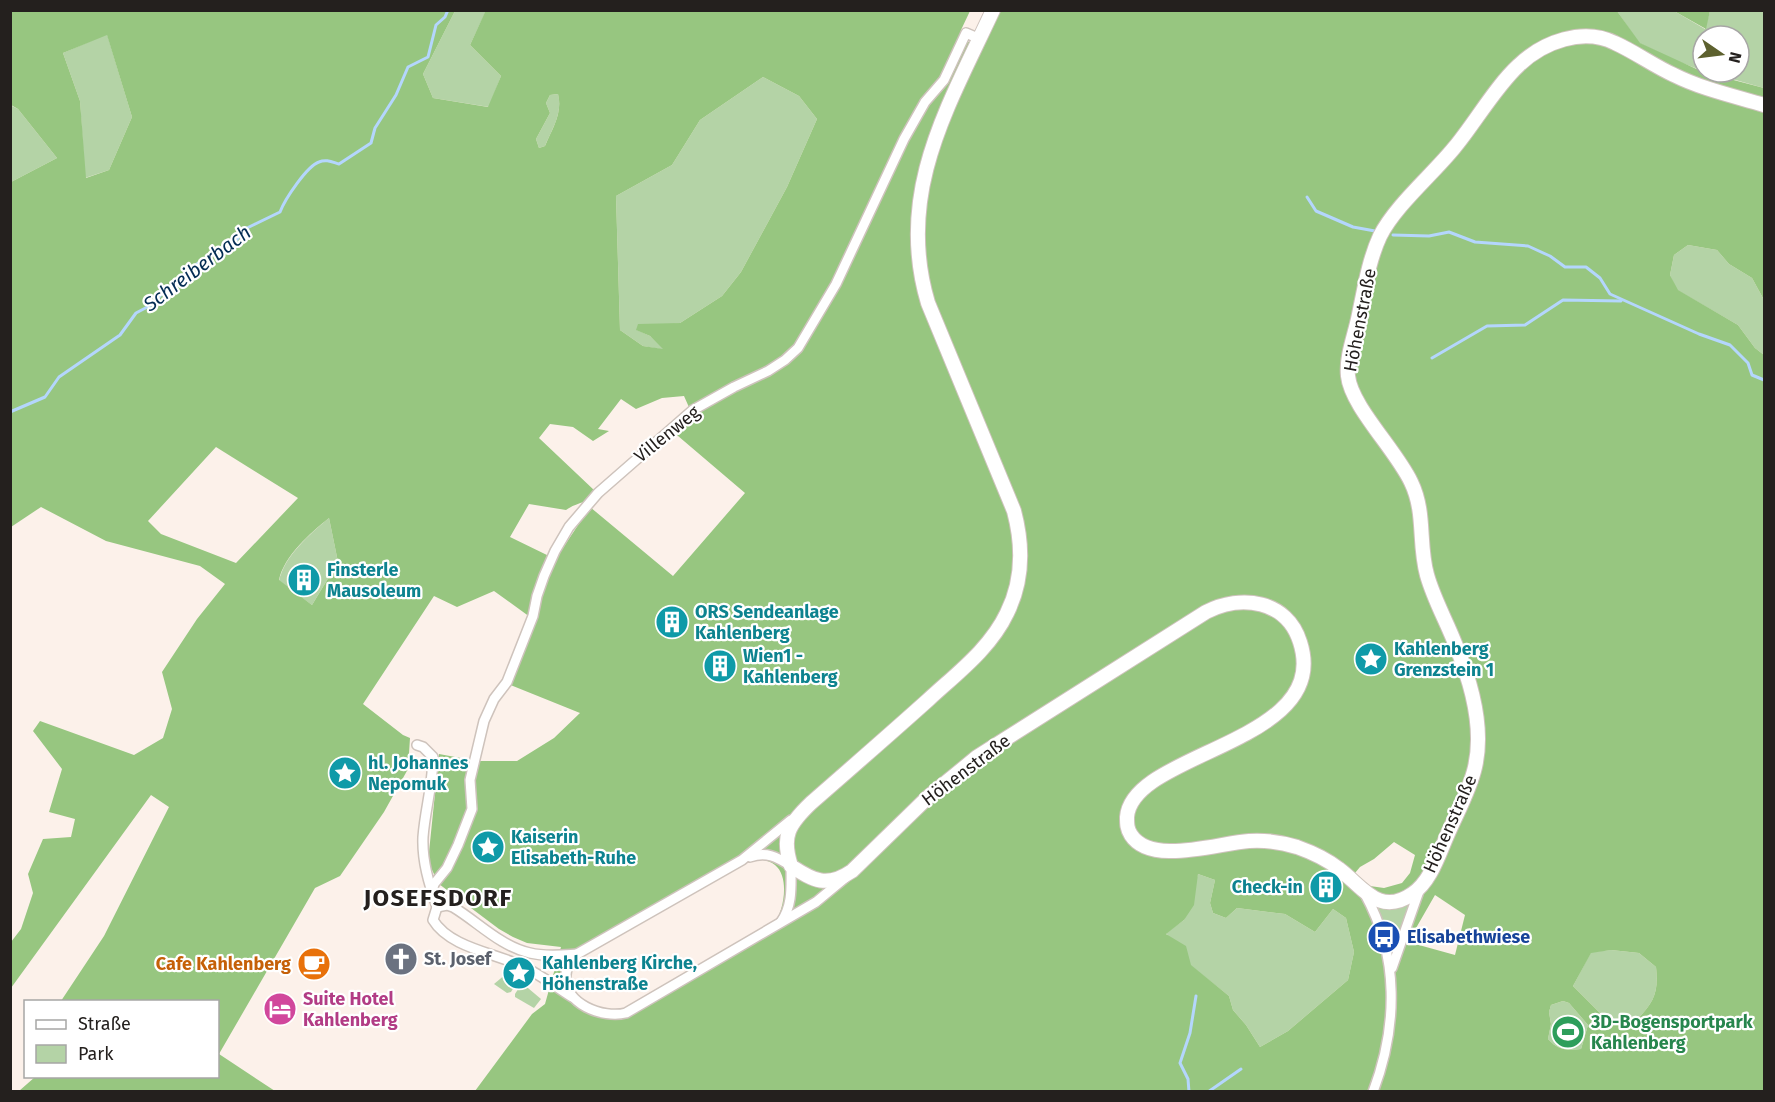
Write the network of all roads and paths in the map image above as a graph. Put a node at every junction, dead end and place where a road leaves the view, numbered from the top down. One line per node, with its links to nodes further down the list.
1 (991, 14): 2 (street, Höhenstraße)
2 (980, 39): 5 (street, Höhenstraße); 9 (street, Villenweg)
3 (1764, 105): 10 (street, Höhenstraße)
4 (417, 745): 9 (street)
5 (811, 803): 6 (street, Höhenstraße); 7 (street, Höhenstraße)
6 (742, 860): 7 (street, Höhenstraße); 14 (street, Höhenstraße)
7 (791, 866): 8 (street, Höhenstraße); 13 (street, Höhenstraße)
8 (852, 871): 11 (street, Höhenstraße); 13 (street, Höhenstraße)
9 (432, 892): 12 (street)
10 (1415, 892): 11 (street, Höhenstraße); 15 (street, Höhenstraße)
11 (1364, 894): 15 (street, Höhenstraße)
12 (437, 907): 14 (street); 16 (street, Höhenstraße)
13 (780, 924): 16 (street, Höhenstraße)
14 (577, 954): 16 (street)
15 (1391, 971): 17 (street, Höhenstraße)
16 (585, 1006)
17 (1373, 1092)

